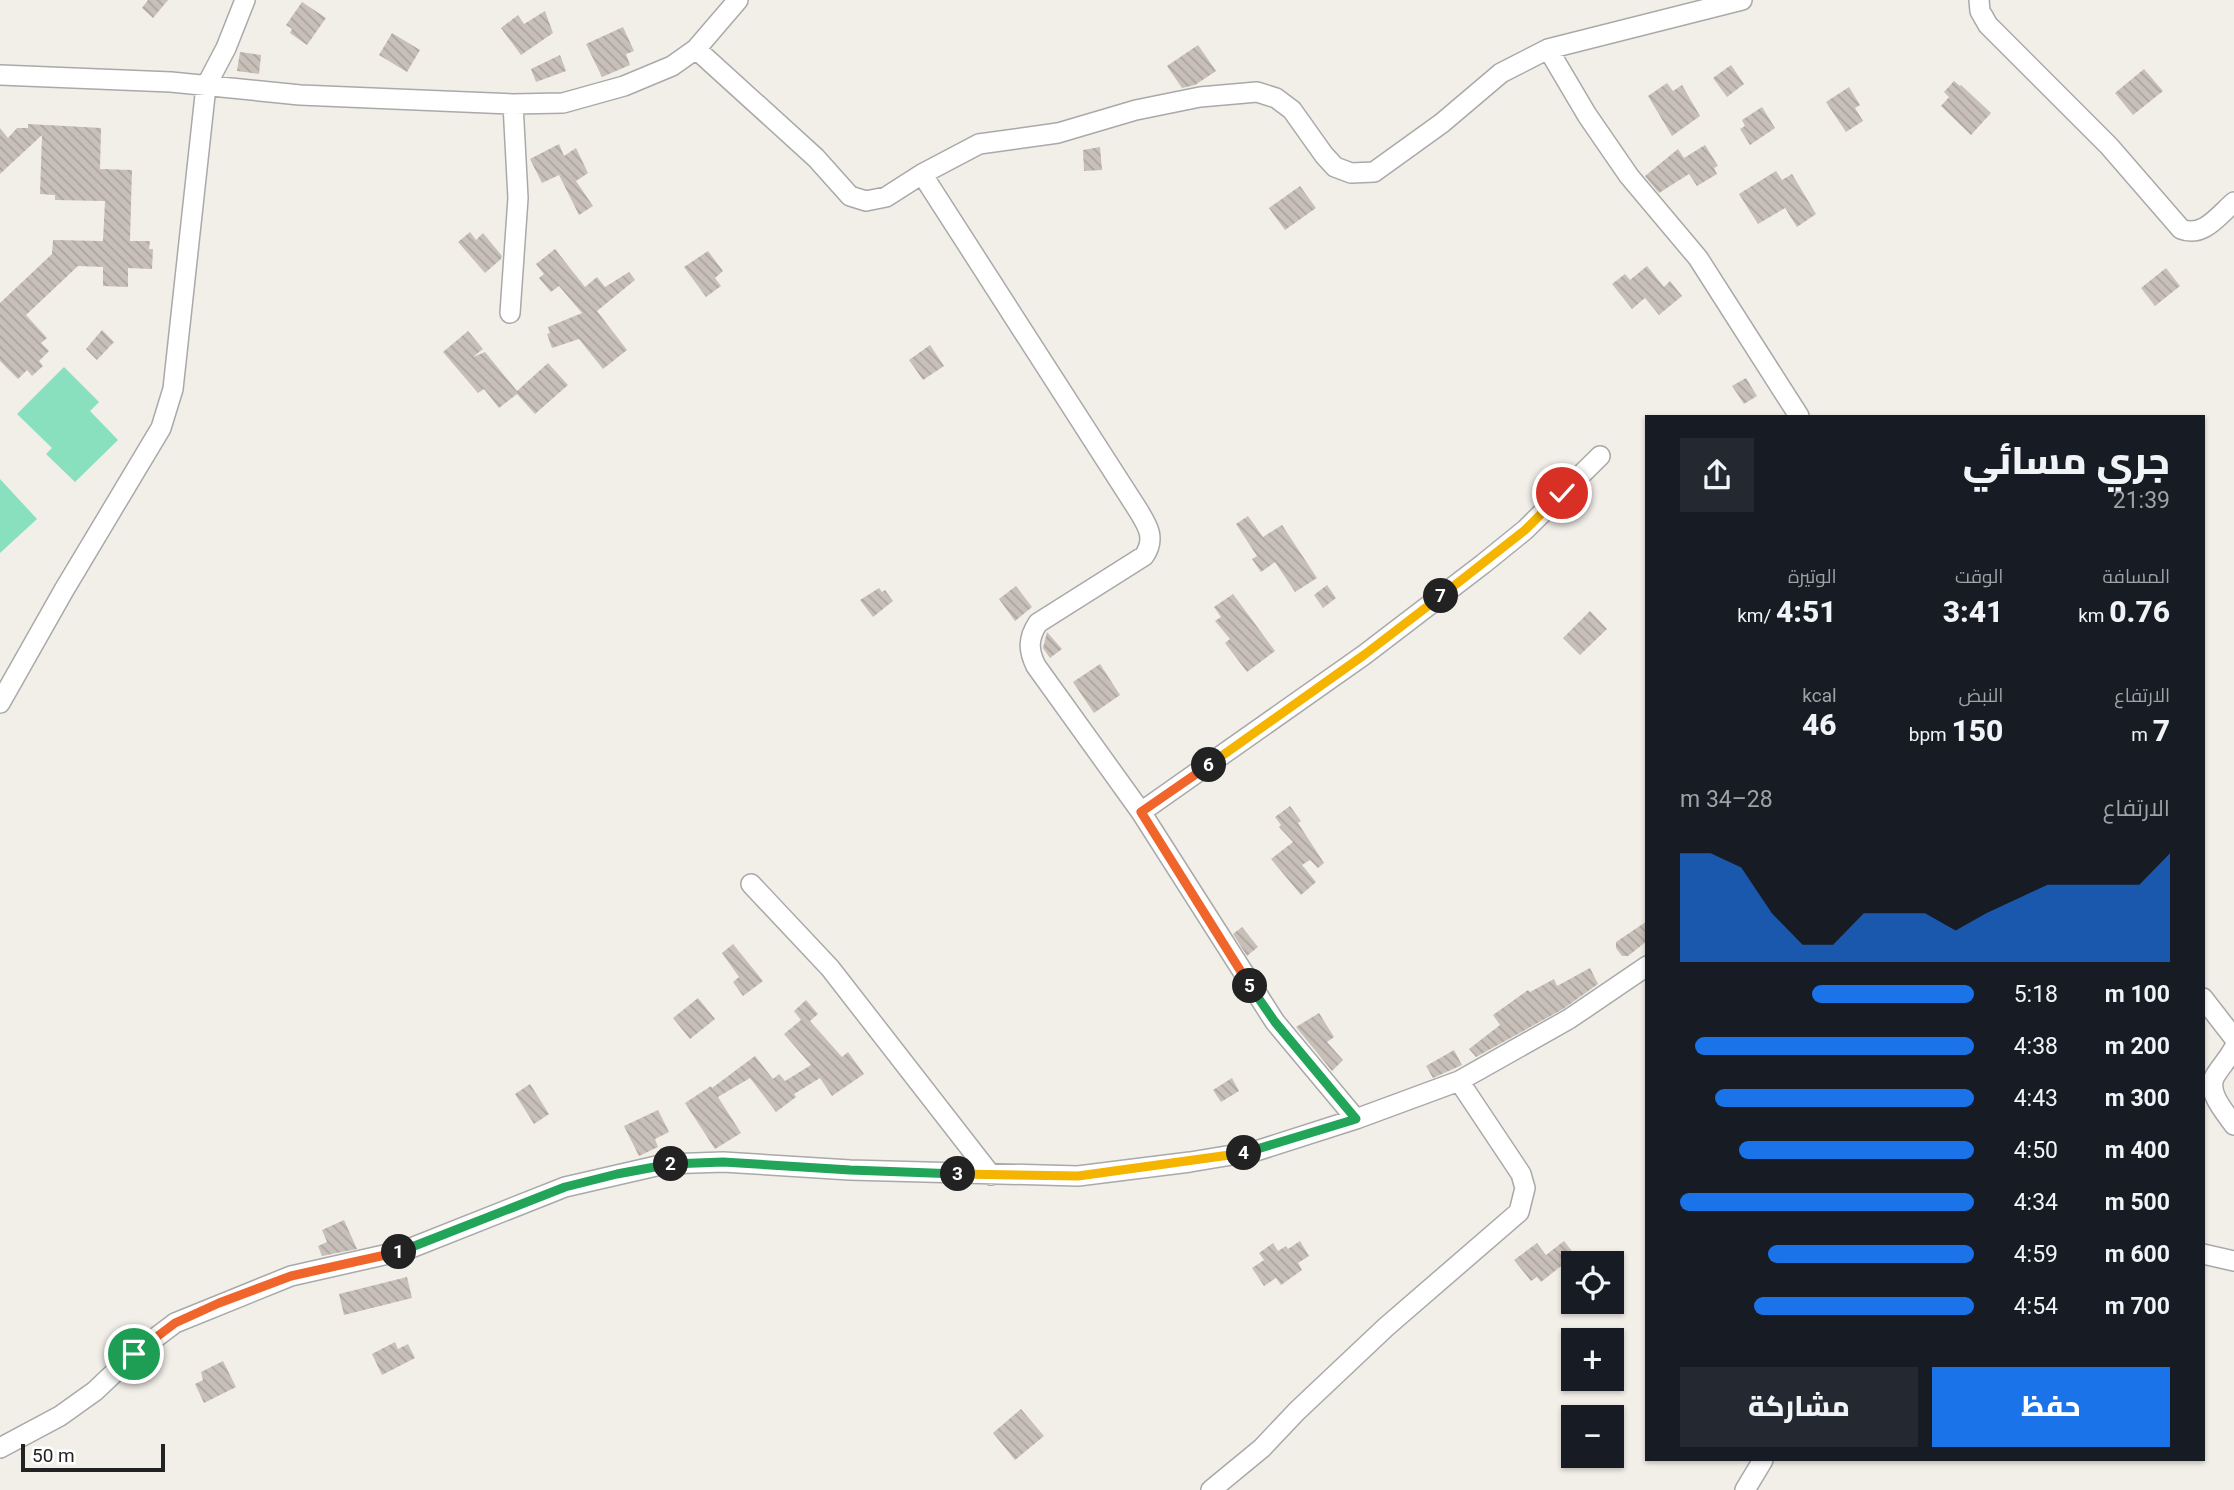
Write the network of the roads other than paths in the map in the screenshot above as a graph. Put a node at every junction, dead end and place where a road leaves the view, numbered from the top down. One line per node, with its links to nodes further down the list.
1 (245, 0): 8 (street)
2 (738, 0): 5 (street)
3 (1742, 0): 6 (street)
4 (1979, 0): 11 (street)
5 (696, 49): 9 (street); 10 (street)
6 (1548, 49): 10 (street); 13 (street)
7 (0, 75): 8 (street)
8 (206, 86): 9 (street); 15 (street)
9 (513, 104): 12 (street)
10 (922, 174): 16 (street)
11 (2234, 202)
12 (510, 313)
13 (1799, 415)
14 (1600, 456): 16 (street)
15 (0, 703)
16 (1141, 812): 23 (street)
17 (751, 884): 25 (street)
18 (1645, 967): 22 (street)
19 (2205, 1001): 20 (street)
20 (2234, 1038)
21 (2234, 1048): 24 (street)
22 (1459, 1081): 23 (street); 30 (street)
23 (1356, 1119): 25 (street)
24 (2234, 1125)
25 (991, 1175): 28 (street)
26 (2205, 1254): 27 (street)
27 (2234, 1261)
28 (0, 1448)
29 (1762, 1461): 31 (street)
30 (1211, 1490)
31 (1745, 1490)

